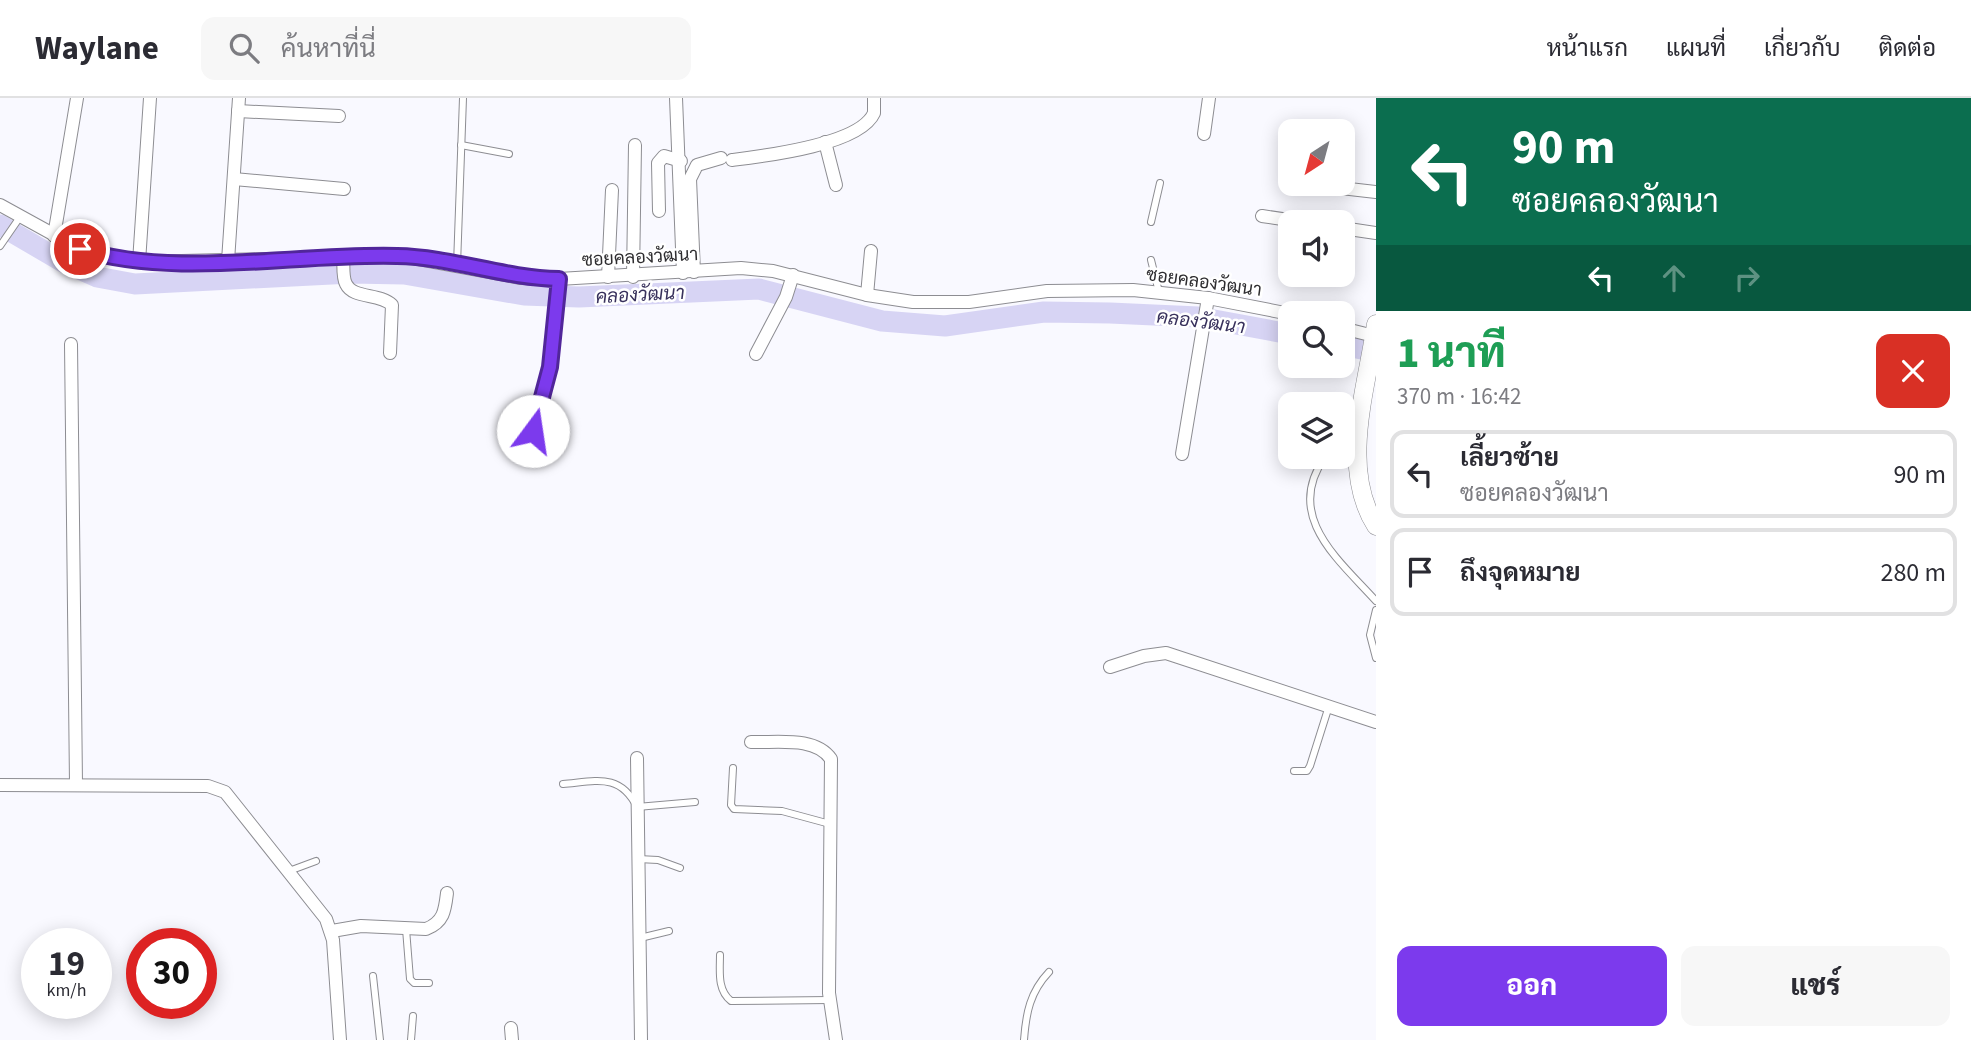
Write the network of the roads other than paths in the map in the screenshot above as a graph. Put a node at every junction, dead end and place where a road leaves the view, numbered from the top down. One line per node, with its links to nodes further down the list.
1 (77, 98): 30 (street)
2 (150, 98): 36 (street)
3 (463, 98): 11 (lane)
4 (676, 98): 14 (street)
5 (874, 98): 10 (street)
6 (1209, 98): 9 (street)
7 (238, 104): 8 (street); 15 (street)
8 (339, 116)
9 (1204, 135)
10 (825, 142): 17 (street); 38 (street)
11 (461, 145): 13 (lane); 37 (lane)
12 (635, 145): 40 (street)
13 (509, 155)
14 (681, 161): 23 (street); 38 (street)
15 (233, 180): 18 (street); 34 (street)
16 (1160, 183): 27 (lane)
17 (836, 185)
18 (344, 189)
19 (1355, 189): 21 (street)
20 (612, 190): 39 (street)
21 (1376, 191)
22 (0, 205): 26 (street, ซอยคลองวัฒนา)
23 (659, 211)
24 (1262, 216): 25 (street)
25 (1278, 218)
26 (18, 220): 30 (street, ซอยคลองวัฒนา); 31 (lane)
27 (1151, 222)
28 (1355, 230): 29 (street)
29 (1376, 233)
30 (54, 236): 36 (street, ซอยคลองวัฒนา)
31 (2, 243)
32 (871, 251): 44 (street)
33 (1151, 260): 43 (lane)
34 (228, 261): 35 (street, ซอยคลองวัฒนา); 36 (street, ซอยคลองวัฒนา)
35 (344, 261): 37 (street, ซอยคลองวัฒนา); 50 (street)
36 (139, 262)
37 (457, 265): 42 (street, ซอยคลองวัฒนา)
38 (689, 272): 40 (street, ซอยคลองวัฒนา); 41 (street, ซอยคลองวัฒนา)
39 (608, 277): 40 (street, ซอยคลองวัฒนา); 42 (street, ซอยคลองวัฒนา)
40 (633, 277)
41 (792, 279): 44 (street, ซอยคลองวัฒนา); 51 (street)
42 (559, 284): 53 (street)
43 (1159, 292): 44 (street, ซอยคลองวัฒนา); 45 (street, ซอยคลองวัฒนา)
44 (867, 295)
45 (1208, 298): 46 (street, ซอยคลองวัฒนา); 55 (street)
46 (1278, 312)
47 (1355, 333): 48 (street)
48 (1373, 341): 52 (main road)
49 (71, 344): 69 (street)
50 (390, 353)
51 (756, 354)
52 (1370, 401): 54 (main road)
53 (533, 431)
54 (1355, 436)
55 (1182, 454)
56 (1355, 467): 58 (main road)
57 (1316, 469): 59 (lane)
58 (1376, 526)
59 (1376, 601)
60 (1376, 610): 61 (lane)
61 (1376, 658)
62 (1110, 667): 63 (street)
63 (1329, 706): 64 (street); 68 (lane)
64 (1376, 722)
65 (751, 742): 74 (street)
66 (637, 758): 73 (street)
67 (733, 768): 74 (lane)
68 (1294, 771)
69 (76, 783): 71 (street); 78 (street)
70 (563, 784): 73 (lane)
71 (0, 785)
72 (695, 802): 73 (lane)
73 (637, 807): 75 (street)
74 (832, 824): 88 (street)
75 (638, 859): 77 (lane); 83 (street)
76 (316, 861): 78 (lane)
77 (680, 868)
78 (289, 871): 81 (street)
79 (447, 893): 80 (street)
80 (406, 929): 81 (street); 87 (lane)
81 (332, 931): 90 (street)
82 (669, 931): 83 (lane)
83 (639, 938): 93 (street)
84 (720, 955): 88 (lane)
85 (1049, 972): 95 (lane)
86 (373, 976): 91 (lane)
87 (429, 983)
88 (830, 1000): 94 (street)
89 (413, 1016): 92 (lane)
90 (340, 1040)
91 (380, 1040)
92 (411, 1040)
93 (641, 1040)
94 (835, 1040)
95 (1024, 1040)

